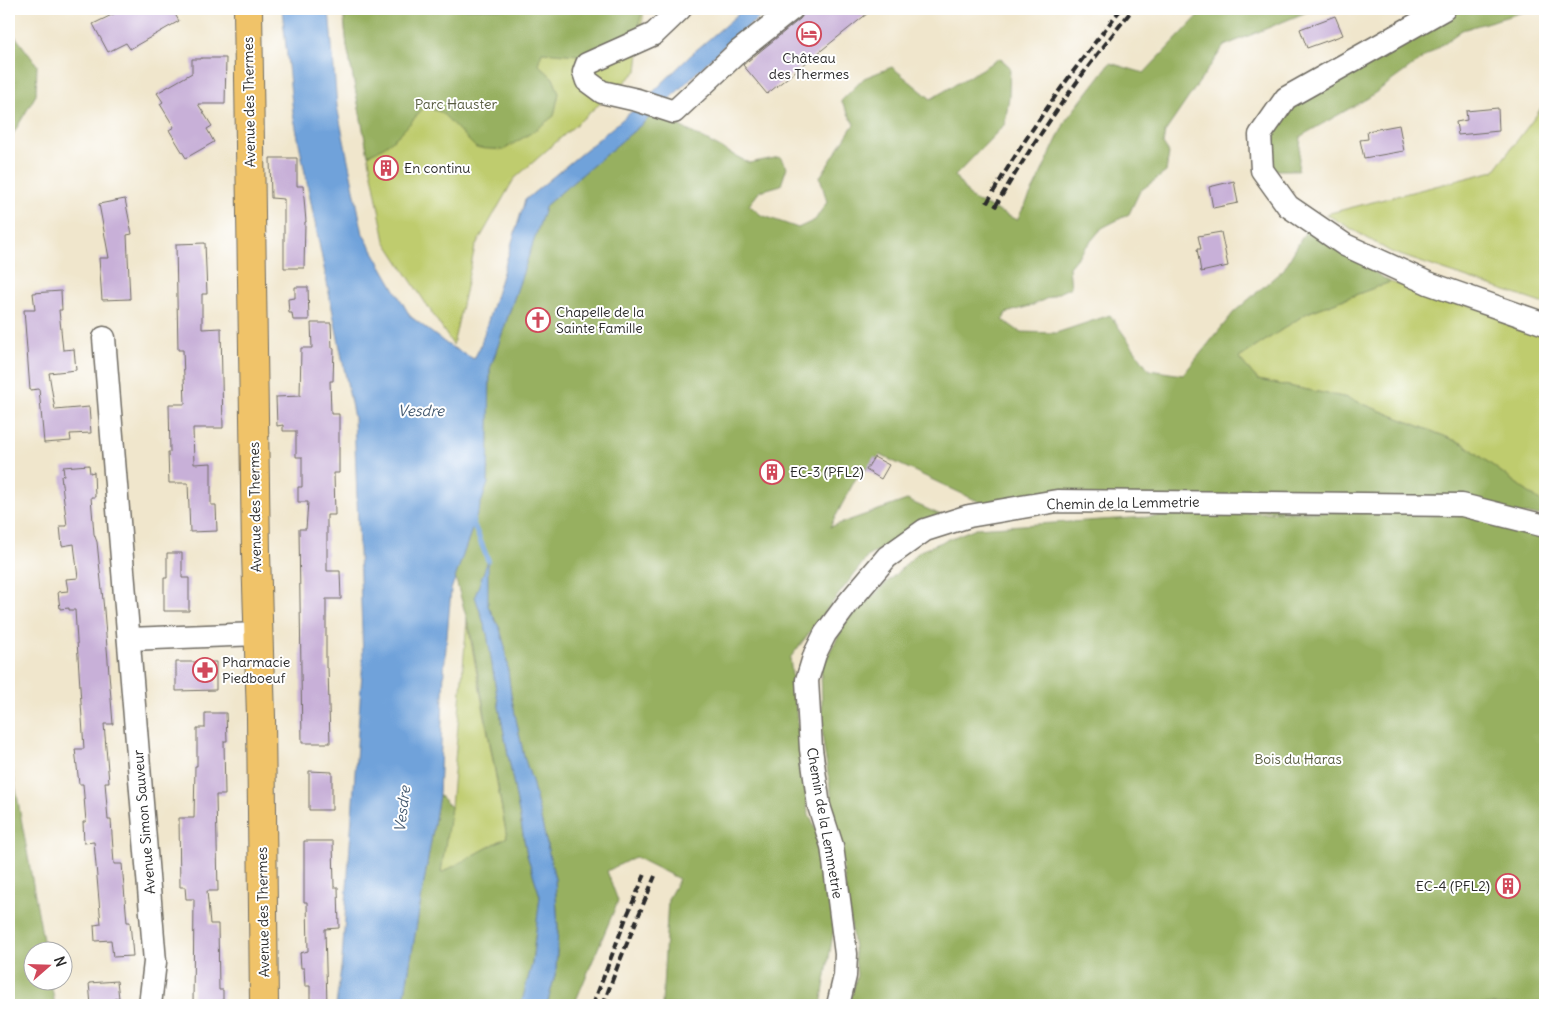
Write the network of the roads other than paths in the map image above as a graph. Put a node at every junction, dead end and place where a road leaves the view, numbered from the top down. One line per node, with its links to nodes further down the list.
1 (248, 9): 8 (main road, Avenue des Thermes)
2 (680, 9): 3 (street)
3 (792, 9)
4 (1444, 9): 5 (street)
5 (1544, 321)
6 (104, 338): 9 (street, Avenue Simon Sauveur)
7 (1545, 526): 12 (street, Chemin de la Lemmetrie)
8 (258, 634): 9 (street); 11 (main road, Avenue des Thermes)
9 (129, 639): 10 (street, Avenue Simon Sauveur)
10 (150, 1005)
11 (264, 1005)
12 (838, 1005)

